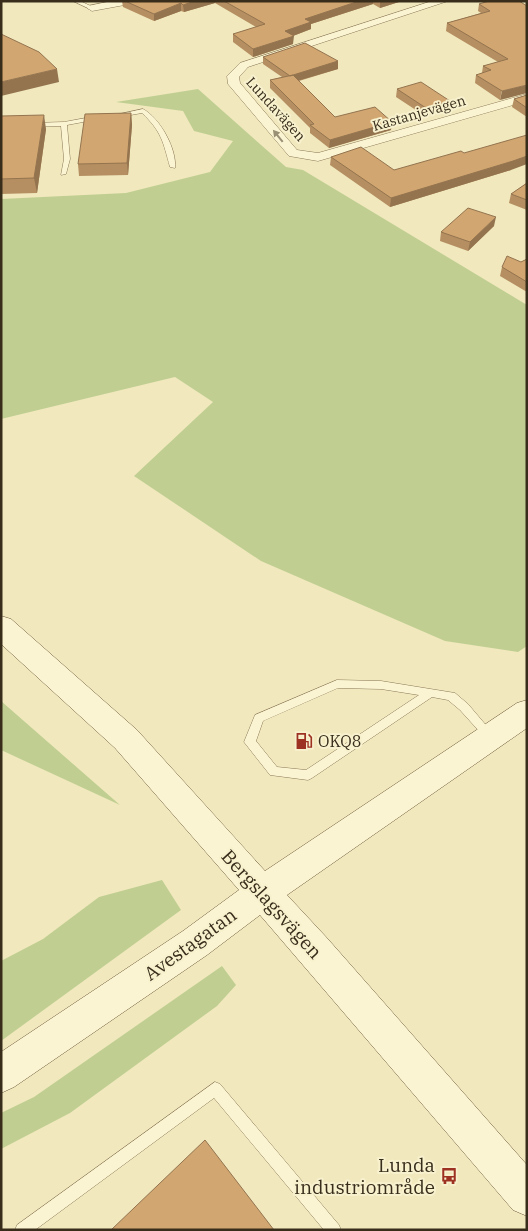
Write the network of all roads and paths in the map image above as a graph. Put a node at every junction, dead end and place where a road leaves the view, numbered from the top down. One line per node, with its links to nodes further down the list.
1 (75, 1): 4 (lane)
2 (130, 1): 4 (street)
3 (443, 1): 8 (street, Lundavägen, one-way to 3)
4 (92, 8)
5 (527, 97): 8 (street, Kastanjevägen)
6 (64, 124): 7 (lane); 9 (lane); 10 (lane)
7 (28, 125)
8 (318, 157)
9 (173, 167)
10 (63, 174)
11 (1, 627): 15 (main road, Bergslagsvägen)
12 (429, 694): 12 (lane); 14 (lane)
13 (527, 712): 14 (main road, Avestagatan)
14 (492, 737): 15 (main road, Avestagatan)
15 (262, 893): 16 (main road, Avestagatan); 17 (main road, Bergslagsvägen)
16 (1, 1074)
17 (527, 1196)
18 (22, 1230): 19 (lane)
19 (334, 1230)

